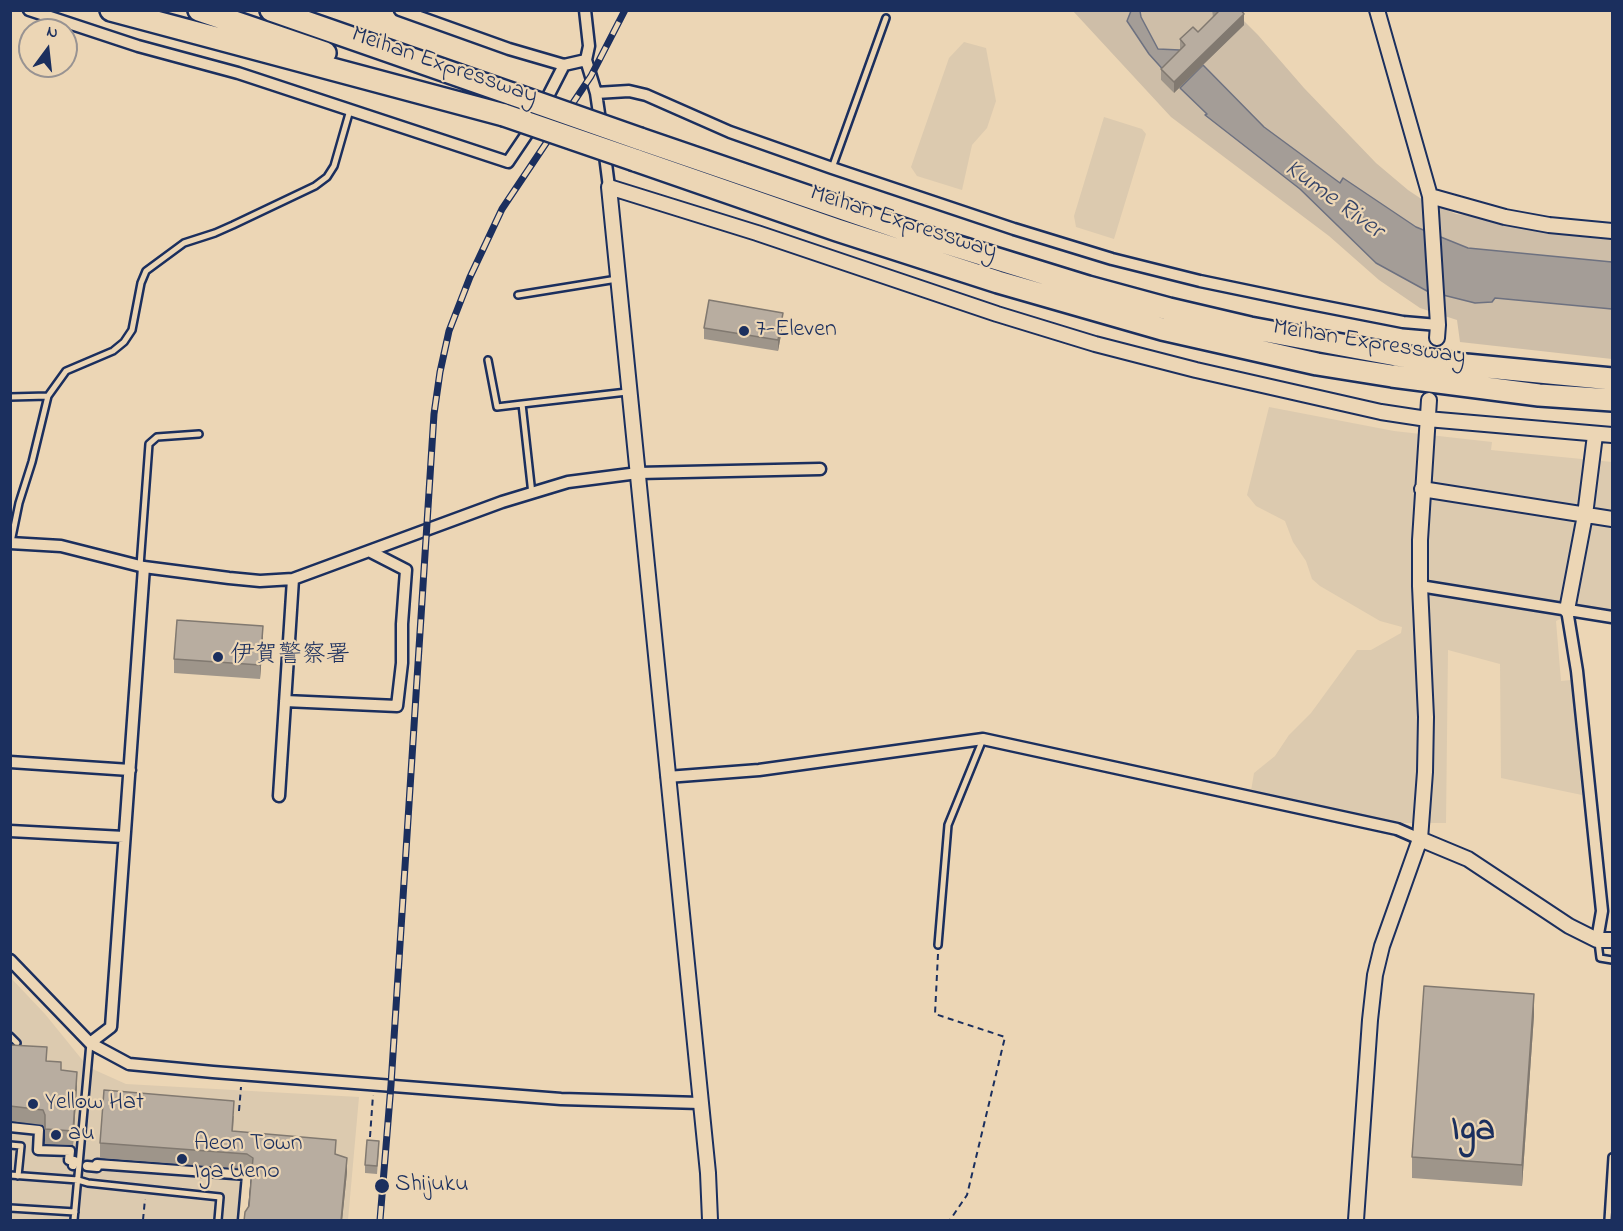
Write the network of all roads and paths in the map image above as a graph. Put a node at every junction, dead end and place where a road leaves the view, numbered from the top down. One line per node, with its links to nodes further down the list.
1 (30, 10): 14 (street)
2 (111, 10): 15 (highway)
3 (199, 10): 15 (highway, Meihan Expressway)
4 (271, 10): 13 (highway, Meihan Expressway)
5 (320, 10): 13 (highway)
6 (400, 10): 11 (street)
7 (585, 10): 10 (street)
8 (1377, 10): 18 (street)
9 (886, 18): 16 (lane)
10 (586, 60): 11 (street); 12 (street)
11 (564, 65): 14 (street)
12 (596, 93): 16 (street); 17 (street)
13 (512, 94): 24 (highway, Meihan Expressway, bridge)
14 (350, 110): 26 (lane)
15 (504, 115): 29 (highway, Meihan Expressway, bridge)
16 (832, 168): 22 (street)
17 (609, 187): 20 (street); 31 (street)
18 (1430, 201): 19 (street); 22 (street)
19 (1612, 231)
20 (617, 279): 21 (lane); 25 (street)
21 (518, 295)
22 (1437, 326)
23 (488, 360): 30 (lane)
24 (1612, 379)
25 (629, 392): 30 (lane); 36 (street)
26 (48, 396): 27 (lane); 41 (lane)
27 (10, 397)
28 (1429, 400): 31 (street)
29 (1612, 400)
30 (522, 404): 38 (lane)
31 (1427, 419): 33 (street); 37 (street)
32 (199, 434): 43 (lane)
33 (1595, 435): 34 (street); 39 (street)
34 (1612, 435)
35 (820, 469): 36 (street)
36 (638, 472): 38 (street); 52 (street)
37 (1422, 489): 39 (street); 45 (street)
38 (532, 494): 42 (street)
39 (1585, 515): 40 (street); 46 (street)
40 (1612, 519)
41 (11, 543): 43 (street)
42 (371, 552): 44 (street); 48 (street)
43 (142, 567): 44 (street); 51 (street)
44 (293, 579): 48 (street)
45 (1420, 586): 46 (street); 56 (street)
46 (1567, 610): 47 (street); 57 (street)
47 (1612, 617)
48 (285, 701): 53 (street)
49 (983, 739): 52 (street); 56 (street); 59 (lane)
50 (10, 762): 51 (street)
51 (130, 770): 55 (street)
52 (667, 777): 67 (street)
53 (279, 796)
54 (10, 831): 55 (street)
55 (124, 837): 64 (street)
56 (1420, 839): 57 (street); 87 (street)
57 (1597, 940): 58 (street); 61 (lane)
58 (1612, 940)
59 (939, 945): 86 (path)
60 (10, 960): 64 (street)
61 (1612, 960)
62 (10, 1036): 63 (lane)
63 (17, 1043)
64 (90, 1043): 65 (street); 77 (lane)
65 (374, 1084): 67 (street); 70 (path)
66 (241, 1085): 68 (path)
67 (700, 1103): 85 (street)
68 (239, 1111)
69 (10, 1127): 73 (street)
70 (370, 1137)
71 (10, 1145): 76 (lane)
72 (1612, 1157): 88 (lane)
73 (73, 1165)
74 (87, 1166): 84 (street)
75 (10, 1175): 76 (lane)
76 (18, 1176): 77 (lane)
77 (78, 1180): 80 (lane); 83 (lane)
78 (145, 1197): 82 (path)
79 (10, 1208): 80 (lane)
80 (75, 1212): 81 (lane)
81 (75, 1220)
82 (143, 1221)
83 (218, 1221)
84 (243, 1221)
85 (710, 1221)
86 (950, 1221)
87 (1356, 1221)
88 (1608, 1221)

